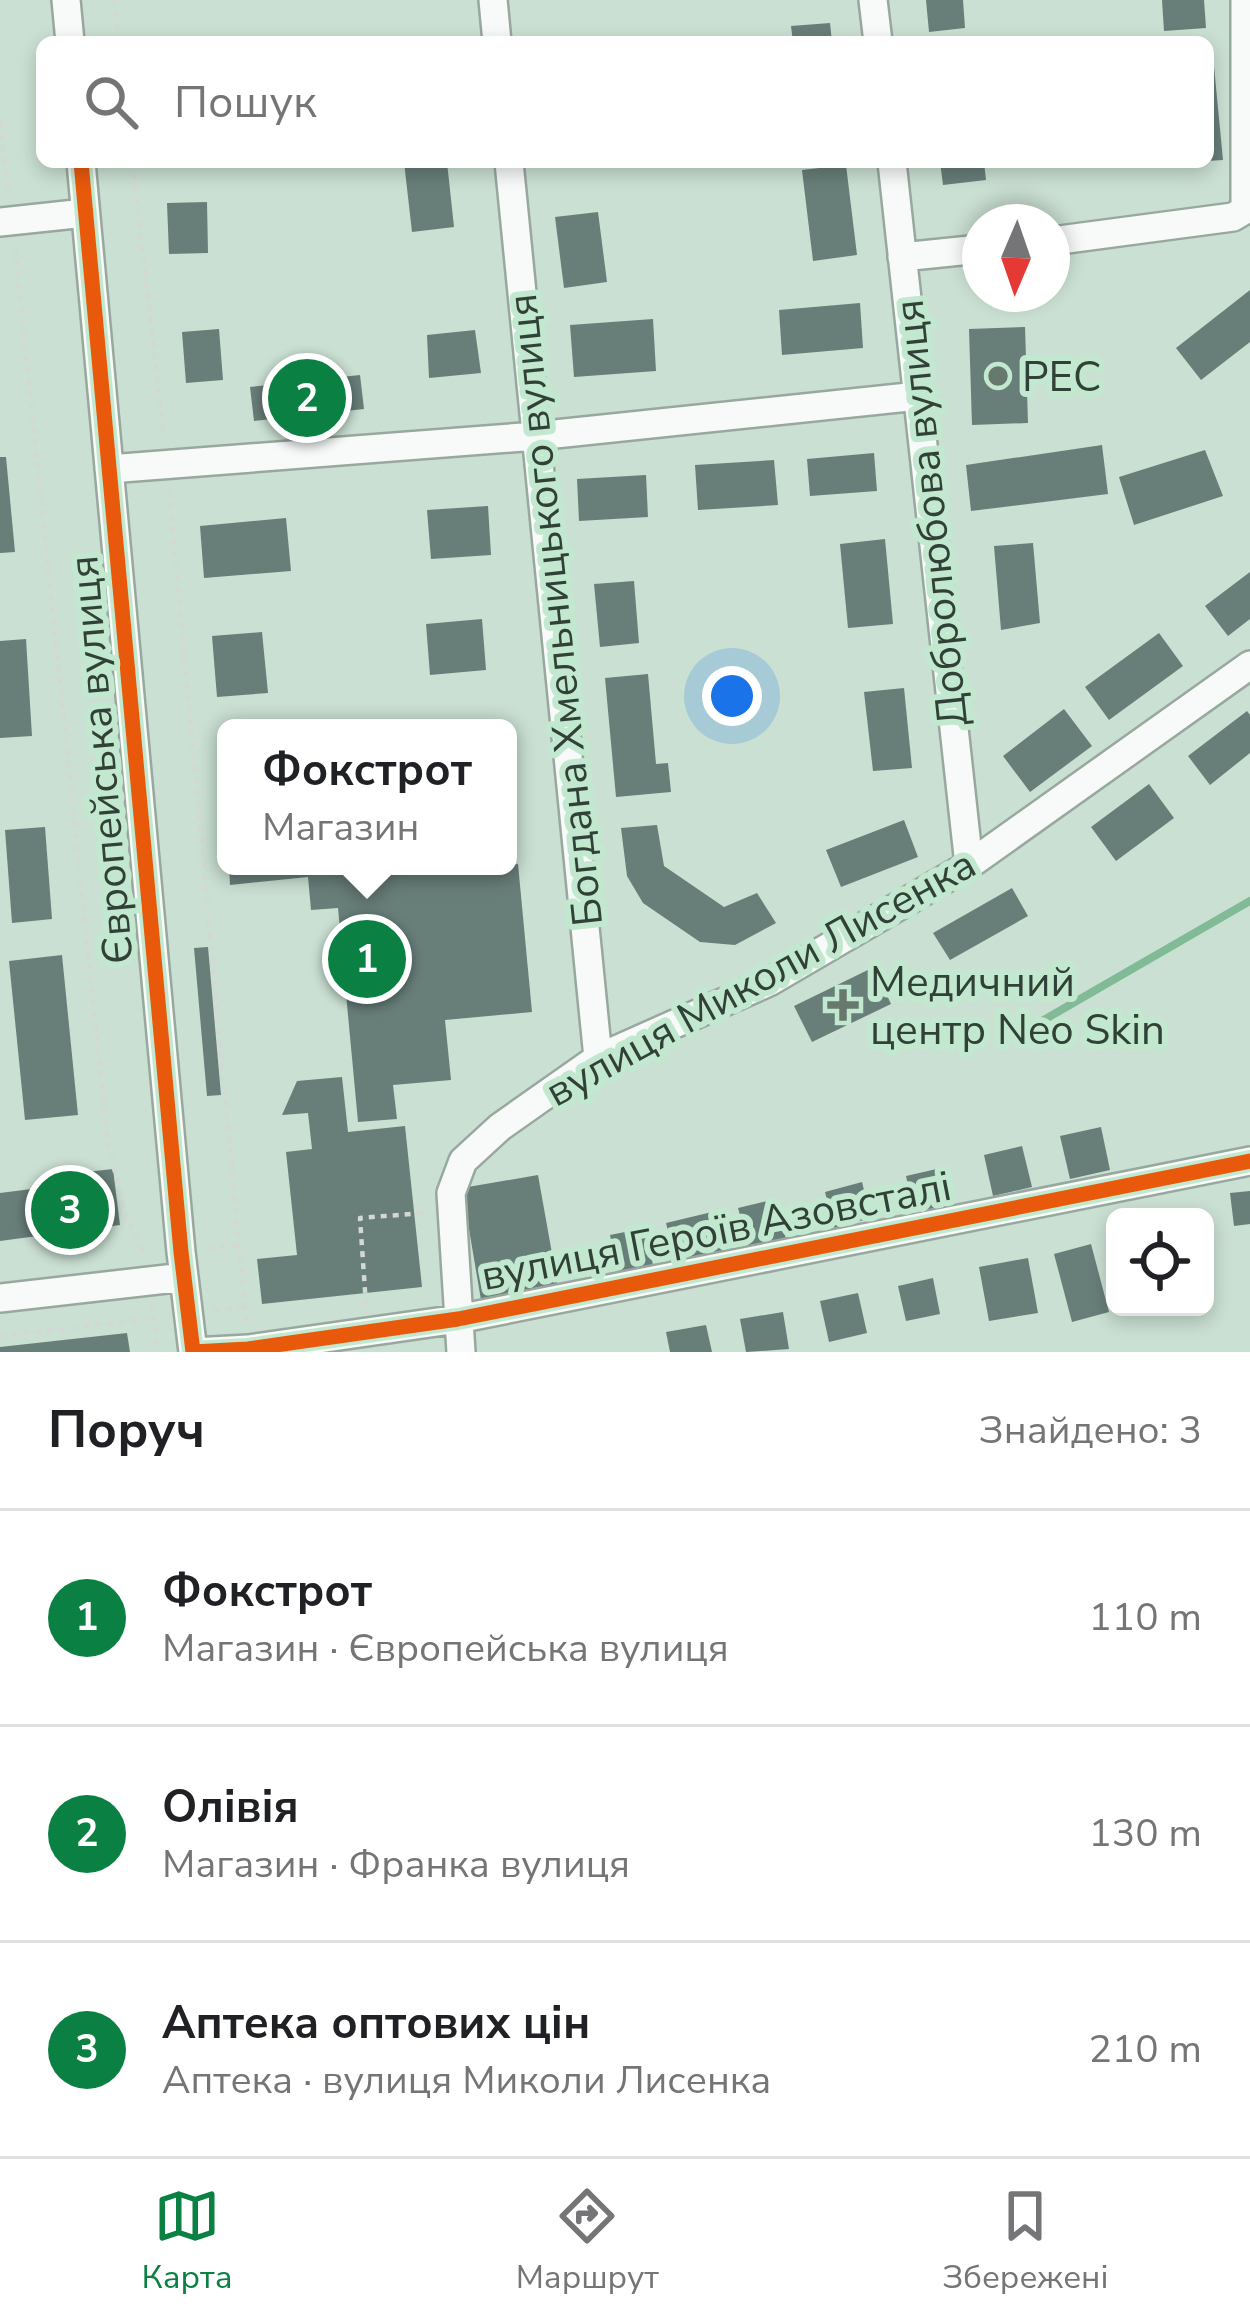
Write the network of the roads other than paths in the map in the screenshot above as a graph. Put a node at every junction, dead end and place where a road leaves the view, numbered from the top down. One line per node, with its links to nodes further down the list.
1 (66, 0): 5 (street)
2 (493, 0): 6 (street)
3 (873, 0): 7 (street)
4 (1245, 0): 11 (street)
5 (69, 36)
6 (496, 36)
7 (877, 36)
8 (81, 168): 12 (street, Європейська вулиця)
9 (510, 168): 18 (street, Богдана Хмельницького вулиця)
10 (893, 168): 16 (street, Добролюбова вулиця)
11 (1248, 208): 14 (street)
12 (85, 213): 13 (street); 19 (street, Європейська вулиця)
13 (6, 221)
14 (1070, 239)
15 (962, 250): 16 (street)
16 (902, 257): 17 (street, Добролюбова вулиця)
17 (918, 396): 18 (street); 21 (street, Добролюбова вулиця)
18 (536, 436): 19 (street); 22 (street, Богдана Хмельницького вулиця)
19 (109, 469): 24 (street, Європейська вулиця)
20 (1250, 665): 21 (street, вулиця Миколи Лисенка)
21 (969, 865): 22 (street, вулиця Миколи Лисенка)
22 (598, 1058): 26 (street, вулиця Миколи Лисенка)
23 (1250, 1160): 26 (street, вулиця Героїв Азовсталі)
24 (184, 1277): 25 (street); 27 (street, Європейська вулиця)
25 (0, 1298)
26 (458, 1318): 27 (street, вулиця Героїв Азовсталі); 28 (street, вулиця Миколи Лисенка)
27 (193, 1352)
28 (461, 1352)

